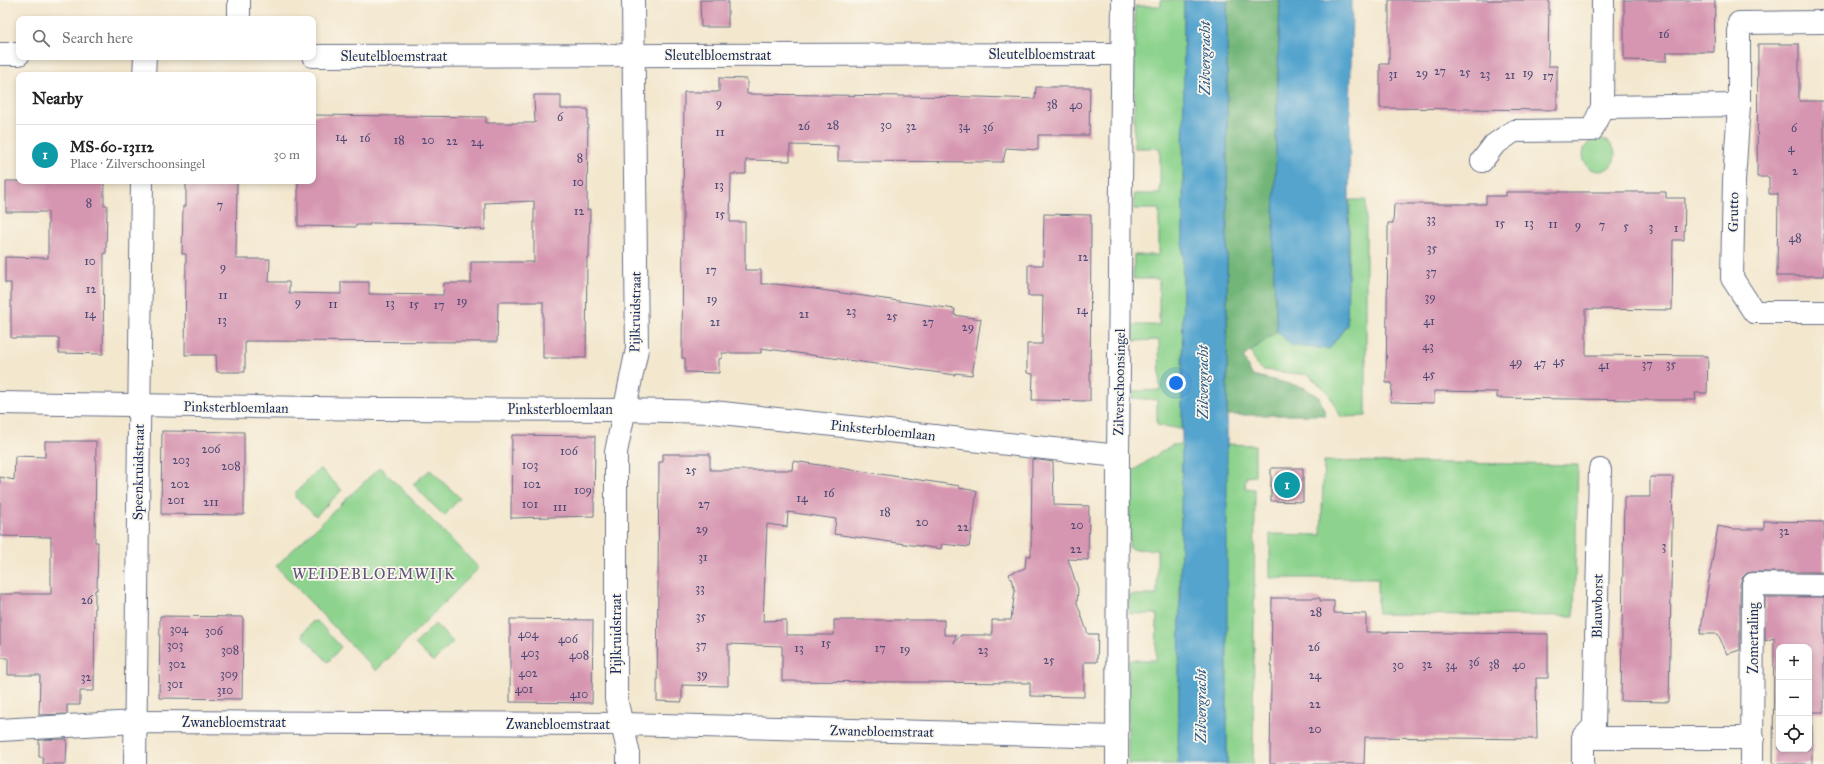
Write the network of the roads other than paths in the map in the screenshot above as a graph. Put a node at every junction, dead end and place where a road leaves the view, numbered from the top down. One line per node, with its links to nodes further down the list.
1 (239, 0): 5 (street)
2 (633, 0): 11 (street, Pijlkruidstraat)
3 (1123, 0): 9 (street, Zilverschoonsingel)
4 (1603, 0): 15 (street)
5 (239, 16)
6 (1824, 22): 14 (street, Grutto)
7 (0, 54): 8 (street)
8 (16, 54)
9 (1122, 54): 11 (street, Sleutelbloemstraat); 22 (street, Zilverschoonsingel)
10 (316, 56): 11 (street, Sleutelbloemstraat)
11 (634, 56): 21 (street, Pijlkruidstraat)
12 (145, 60): 13 (street)
13 (144, 72)
14 (1740, 105): 15 (street); 18 (street, Grutto)
15 (1602, 107): 16 (street)
16 (1482, 161)
17 (142, 184): 20 (street, Speenkruidstraat)
18 (1824, 312)
19 (0, 403): 20 (street, Pinksterbloemlaan)
20 (139, 406): 21 (street, Pinksterbloemlaan); 25 (street, Speenkruidstraat)
21 (624, 410): 22 (street, Pinksterbloemlaan); 26 (street, Pijlkruidstraat)
22 (1118, 456): 28 (street, Zilverschoonsingel)
23 (1600, 470): 29 (street, Blauwborst)
24 (1824, 585): 30 (street, Zomertaling)
25 (135, 722): 26 (street, Zwanebloemstraat); 27 (street, Zwanebloemstraat); 31 (street, Speenkruidstraat)
26 (623, 724): 28 (street, Zwanebloemstraat); 32 (street, Pijlkruidstraat)
27 (0, 730)
28 (1117, 737): 33 (street, Zilverschoonsingel)
29 (1583, 738): 30 (street); 34 (street)
30 (1753, 738): 35 (street, Zomertaling)
31 (135, 764)
32 (628, 764)
33 (1117, 764)
34 (1583, 764)
35 (1752, 764)

